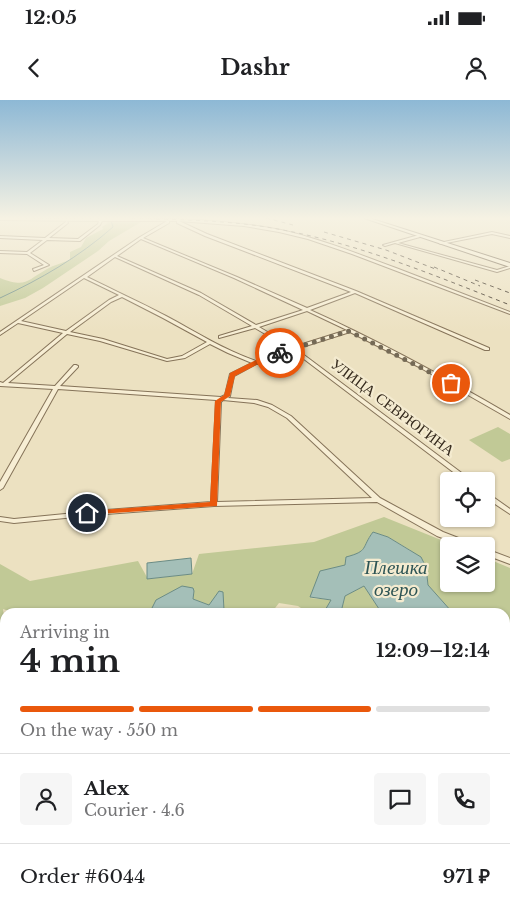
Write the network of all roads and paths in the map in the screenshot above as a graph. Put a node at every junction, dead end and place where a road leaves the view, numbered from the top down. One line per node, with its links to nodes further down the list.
1 (33, 256): 9 (street)
2 (115, 256): 10 (street); 16 (street, УЛИЦА СЕВРЮГИНА)
3 (185, 256): 13 (street)
4 (261, 256): 11 (street)
5 (365, 256): 14 (street)
6 (444, 256): 8 (street)
7 (481, 256): 8 (main road)
8 (510, 266)
9 (34, 270)
10 (85, 277): 12 (street); 15 (street)
11 (355, 292): 13 (street); 23 (street)
12 (121, 296): 18 (street); 21 (street)
13 (308, 310): 16 (street); 17 (street)
14 (510, 313)
15 (18, 322): 18 (street); 19 (street)
16 (254, 326): 20 (street); 22 (street, УЛИЦА СЕВРЮГИНА)
17 (349, 331): 22 (street); 29 (street)
18 (66, 333): 21 (street); 26 (street)
19 (0, 334)
20 (221, 337)
21 (209, 343): 24 (street)
22 (293, 349): 24 (street); 30 (street, УЛИЦА СЕВРЮГИНА)
23 (488, 349)
24 (258, 363): 28 (street)
25 (76, 366): 27 (street)
26 (2, 384): 27 (street)
27 (56, 388): 28 (street); 31 (street)
28 (222, 398): 32 (street); 34 (street)
29 (510, 417)
30 (457, 472)
31 (0, 488)
32 (378, 500): 34 (street); 37 (street)
33 (495, 501): 35 (street)
34 (214, 504): 36 (street)
35 (510, 512)
36 (0, 519)
37 (448, 537)
38 (495, 555): 39 (street)
39 (510, 561)

